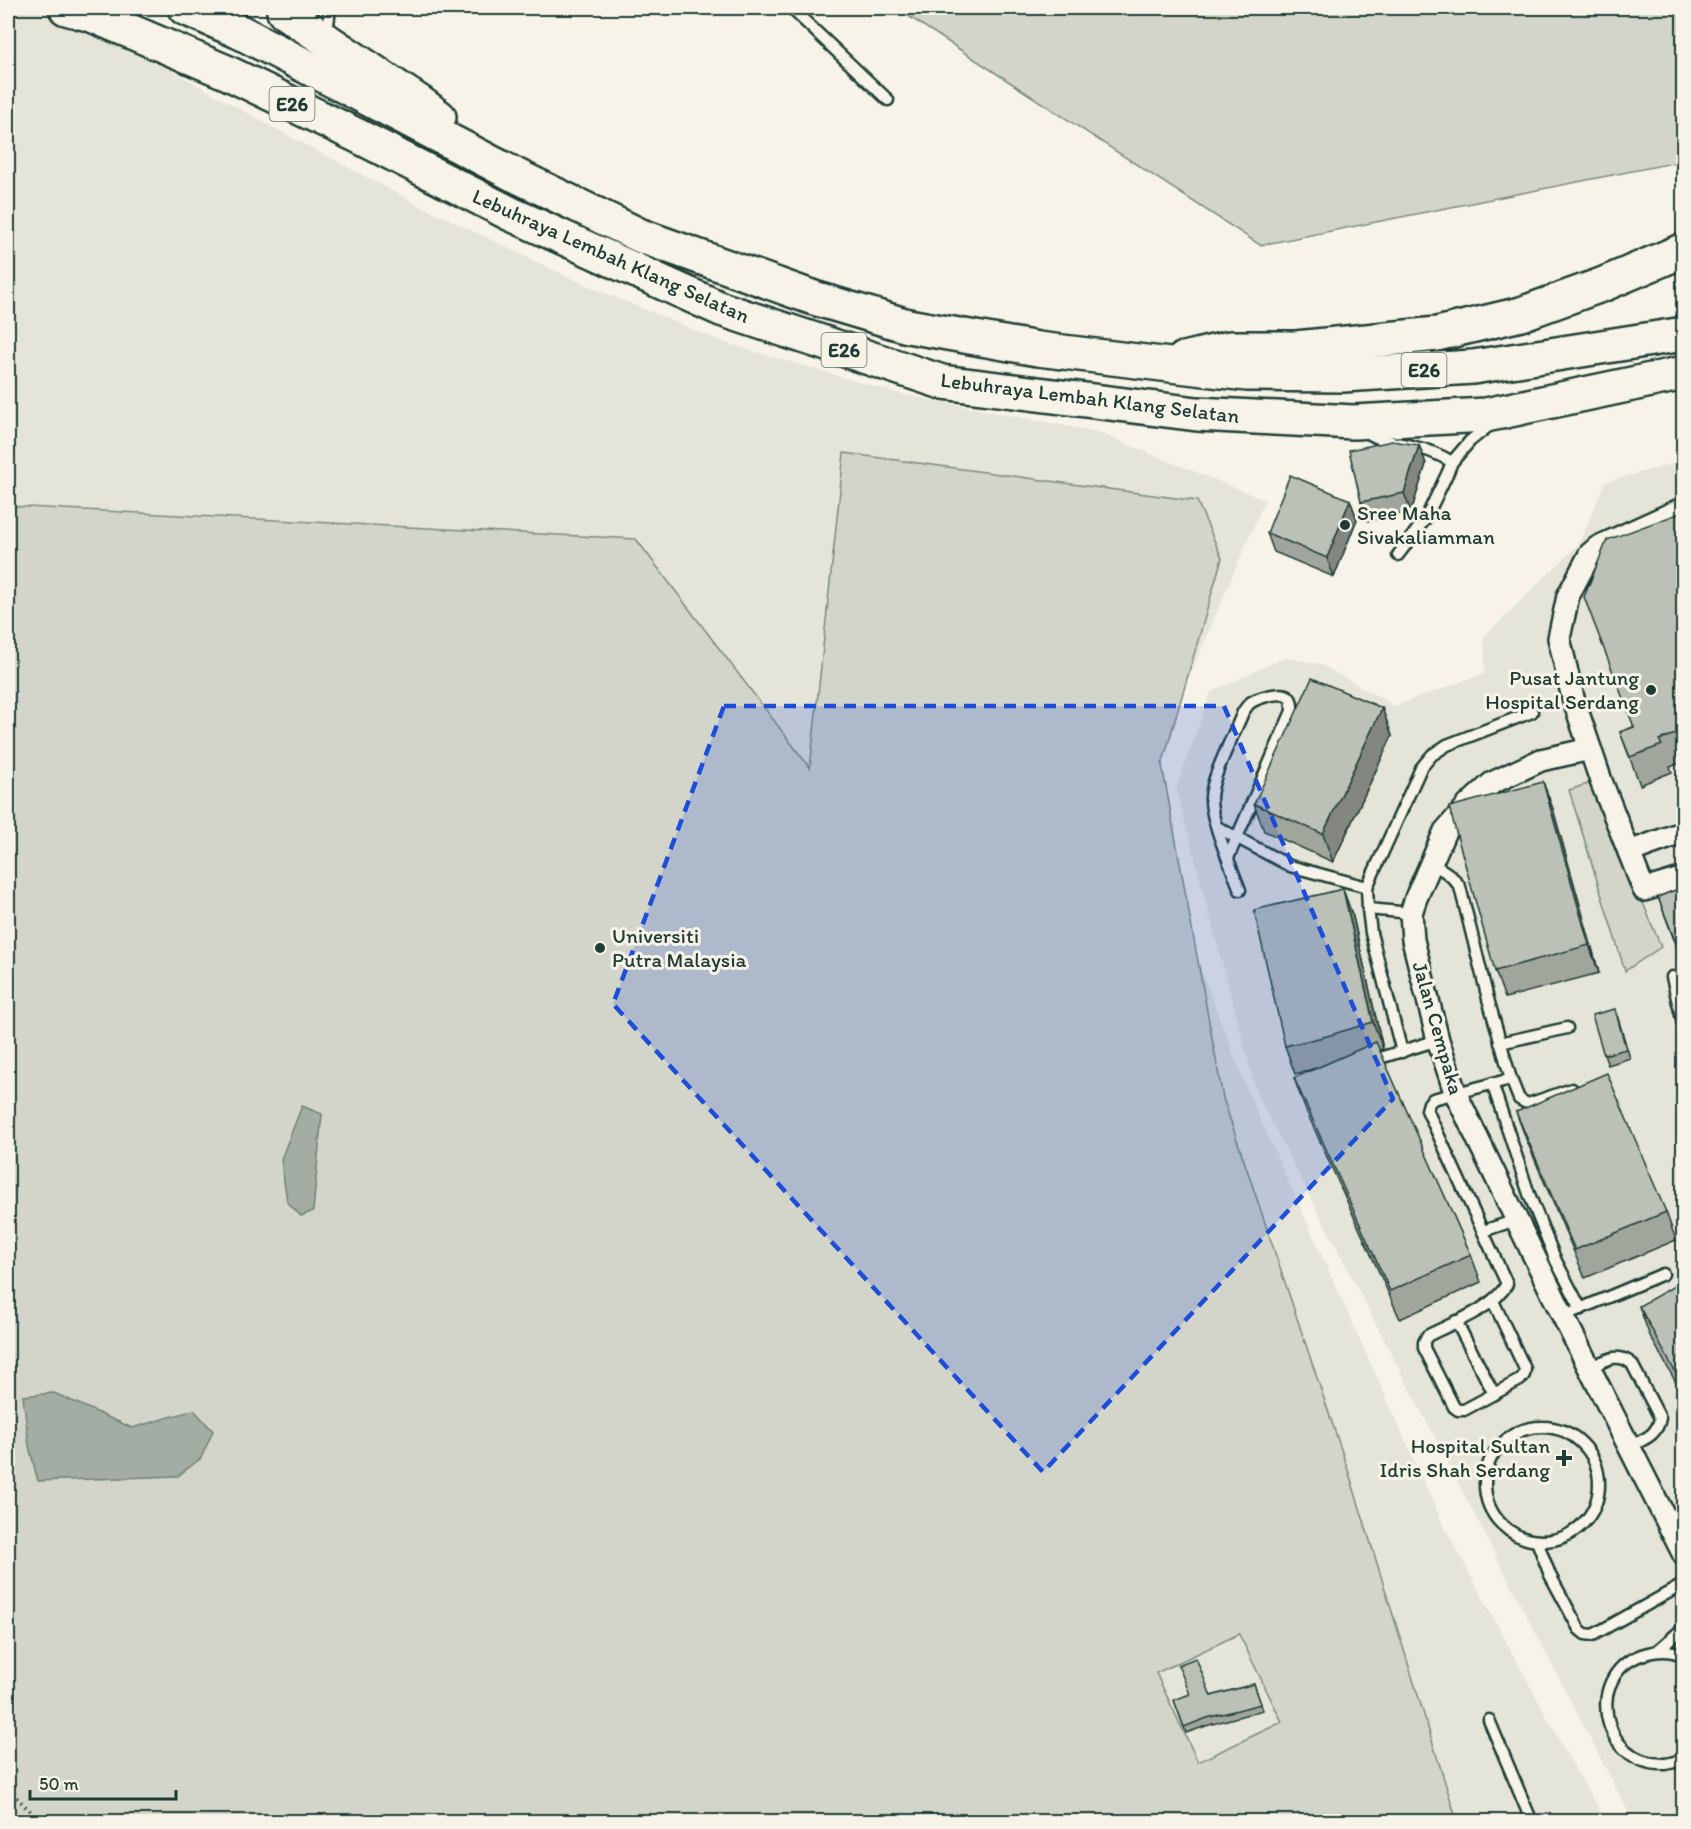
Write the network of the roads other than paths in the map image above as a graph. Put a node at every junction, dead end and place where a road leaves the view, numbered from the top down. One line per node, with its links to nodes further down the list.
1 (66, 8): 15 (highway, Lebuhraya Lembah Klang Selatan / E26)
2 (184, 8): 8 (highway, Lebuhraya Lembah Klang Selatan / E26)
3 (330, 8): 6 (lane)
4 (791, 8): 7 (lane)
5 (291, 10): 6 (highway)
6 (326, 40): 8 (highway)
7 (888, 100)
8 (515, 175): 11 (highway, Lebuhraya Lembah Klang Selatan / E26)
9 (1683, 250): 11 (highway)
10 (1683, 334): 11 (highway, Lebuhraya Lembah Klang Selatan / E26)
11 (1162, 364)
12 (1683, 373): 13 (highway, Lebuhraya Lembah Klang Selatan / E26)
13 (1668, 379): 14 (highway, Lebuhraya Lembah Klang Selatan / E26)
14 (1524, 406): 15 (highway, Lebuhraya Lembah Klang Selatan / E26); 16 (lane)
15 (1354, 422): 16 (lane)
16 (1452, 462): 18 (lane)
17 (1683, 508): 20 (street)
18 (1398, 555)
19 (1532, 712): 28 (lane)
20 (1590, 749): 24 (street); 26 (street, Jalan Cempaka)
21 (1217, 827): 23 (lane); 23 (lane); 25 (lane)
22 (1683, 832): 24 (street)
23 (1236, 837): 25 (lane); 28 (lane)
24 (1629, 852): 27 (street)
25 (1228, 858): 29 (lane)
26 (1431, 864): 31 (street, Jalan Cempaka); 36 (lane)
27 (1683, 878)
28 (1367, 887): 30 (lane)
29 (1240, 890)
30 (1368, 909): 31 (lane); 37 (lane)
31 (1411, 914): 35 (street, Jalan Cempaka)
32 (1672, 977): 34 (lane)
33 (1567, 1028): 36 (lane)
34 (1683, 1028)
35 (1438, 1041): 37 (lane); 42 (street, Jalan Cempaka)
36 (1500, 1043): 39 (lane)
37 (1402, 1052): 38 (lane)
38 (1359, 1065)
39 (1511, 1079): 40 (lane); 41 (lane)
40 (1492, 1083): 42 (lane); 47 (lane)
41 (1580, 1086)
42 (1455, 1092): 43 (street, Jalan Cempaka); 44 (lane)
43 (1516, 1220): 44 (lane); 47 (street, Jalan Cempaka)
44 (1483, 1231): 46 (lane)
45 (1663, 1274): 47 (lane)
46 (1493, 1300): 48 (lane); 50 (lane)
47 (1572, 1313): 49 (street, Jalan Cempaka)
48 (1456, 1321): 50 (lane); 50 (lane)
49 (1589, 1368): 51 (street, Jalan Cempaka); 51 (lane)
50 (1494, 1394)
51 (1629, 1448): 53 (street, Jalan Cempaka)
52 (1537, 1541): 52 (lane); 54 (lane)
53 (1683, 1555)
54 (1683, 1584)
55 (1683, 1630): 56 (lane)
56 (1657, 1651): 57 (lane); 59 (lane)
57 (1683, 1656)
58 (1489, 1720): 60 (lane)
59 (1683, 1759)
60 (1532, 1821)

